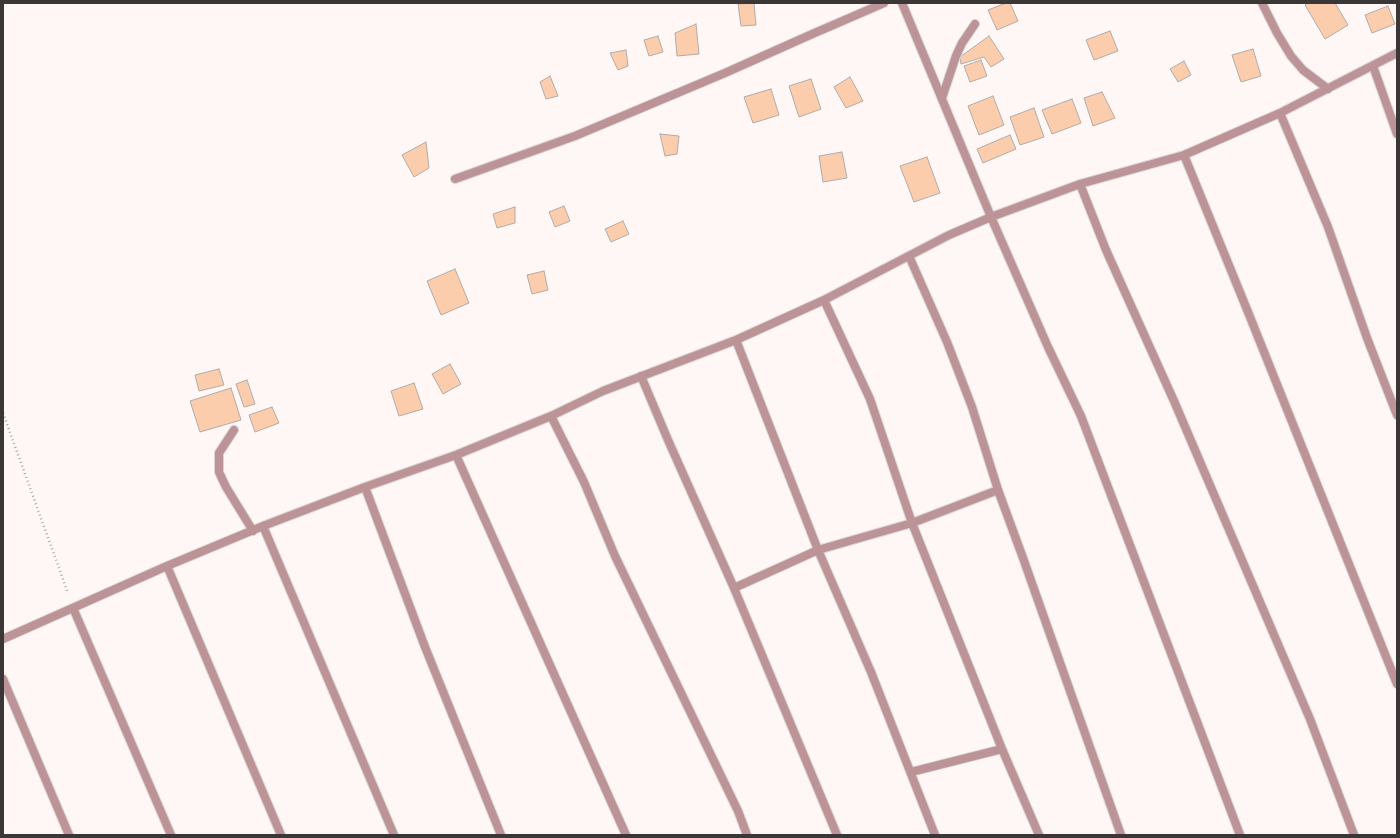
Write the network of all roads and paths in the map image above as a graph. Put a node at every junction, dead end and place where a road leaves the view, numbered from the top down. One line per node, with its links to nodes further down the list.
1 (884, 3): 12 (street)
2 (902, 3): 8 (street)
3 (1262, 3): 7 (street)
4 (976, 24): 8 (street)
5 (1397, 53): 6 (street)
6 (1373, 66): 7 (street); 10 (street)
7 (1328, 89): 9 (street)
8 (942, 98): 14 (street)
9 (1280, 113): 11 (street); 20 (street)
10 (1397, 134)
11 (1184, 155): 13 (street); 35 (street)
12 (456, 179)
13 (1080, 184): 14 (street); 50 (street)
14 (991, 217): 15 (street); 49 (street)
15 (908, 256): 16 (street); 25 (street)
16 (824, 300): 17 (street); 26 (street)
17 (736, 340): 18 (street); 29 (street)
18 (641, 376): 21 (street); 31 (street)
19 (3, 412): 32 (path)
20 (1397, 415)
21 (551, 416): 23 (street); 44 (street)
22 (234, 430): 28 (street)
23 (456, 455): 24 (street); 43 (street)
24 (365, 487): 27 (street); 42 (street)
25 (998, 490): 26 (street); 48 (street)
26 (912, 523): 29 (street); 36 (street)
27 (263, 526): 28 (street); 41 (street)
28 (253, 531): 30 (street)
29 (818, 550): 31 (street); 37 (street)
30 (167, 566): 32 (street); 40 (street)
31 (734, 588): 45 (street)
32 (73, 608): 33 (street); 39 (street)
33 (3, 639)
34 (3, 679): 38 (street)
35 (1397, 684)
36 (1002, 749): 37 (street); 47 (street)
37 (911, 772): 46 (street)
38 (69, 835)
39 (171, 835)
40 (281, 835)
41 (394, 835)
42 (501, 835)
43 (626, 835)
44 (747, 835)
45 (837, 835)
46 (935, 835)
47 (1039, 835)
48 (1121, 835)
49 (1240, 835)
50 (1354, 835)

